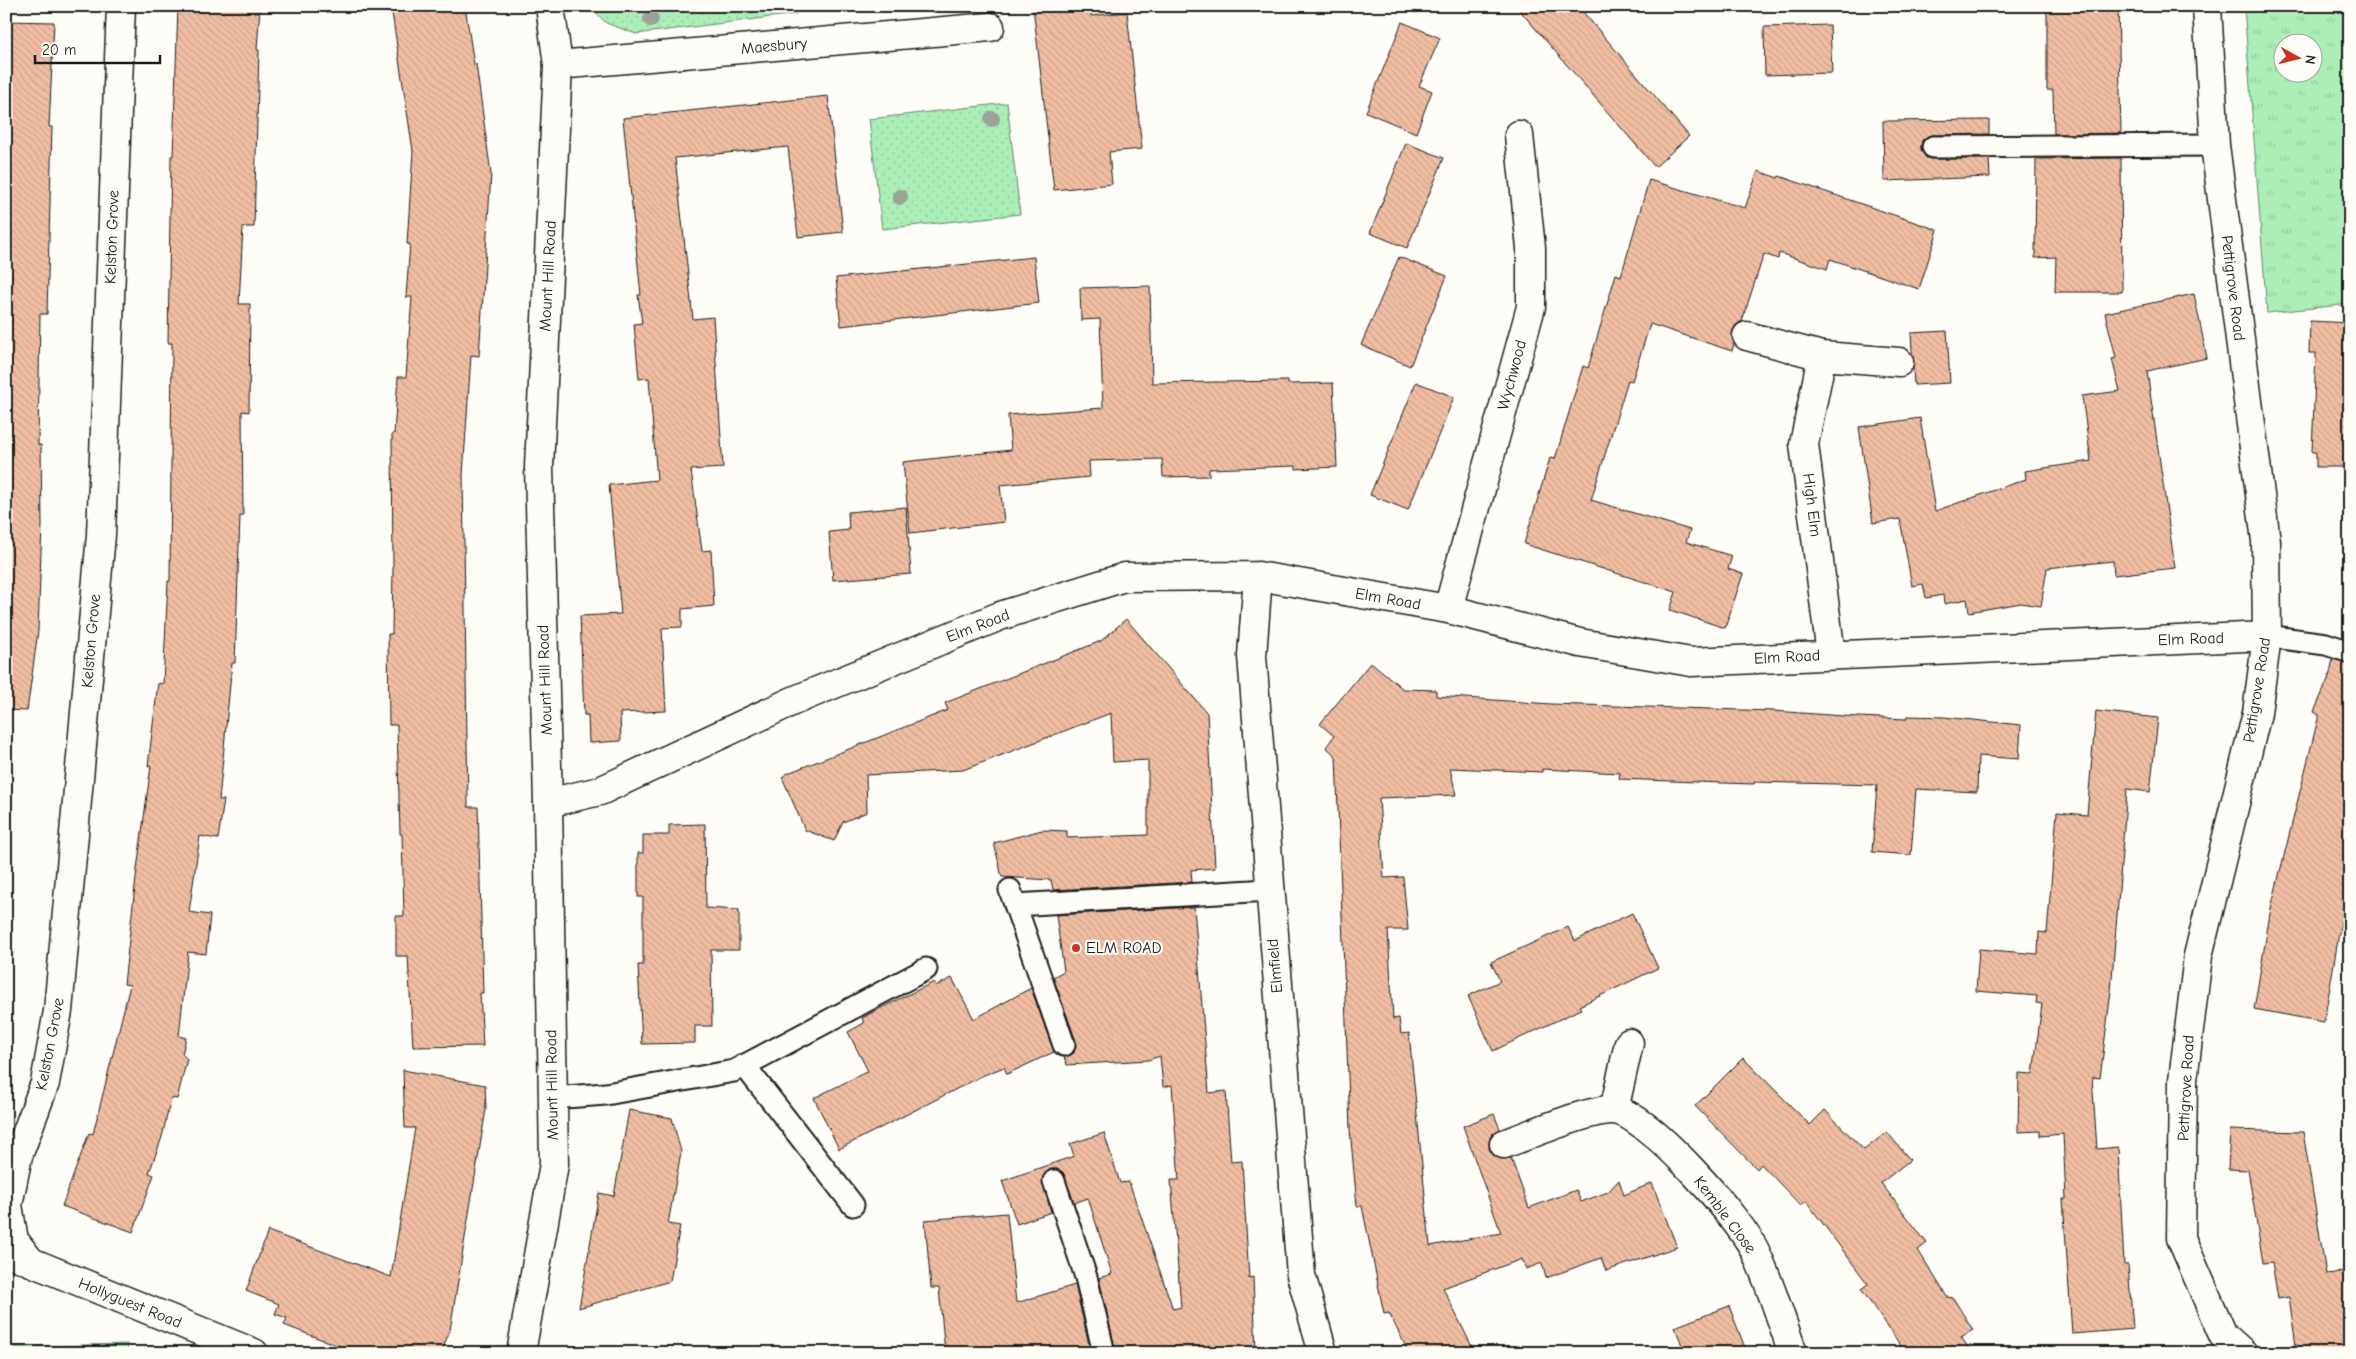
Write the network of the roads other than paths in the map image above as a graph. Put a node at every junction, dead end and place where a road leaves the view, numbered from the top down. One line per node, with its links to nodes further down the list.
1 (122, 6): 29 (street, Kelston Grove)
2 (550, 6): 5 (street, Mount Hill Road)
3 (2207, 6): 7 (street, Pettigrove Road)
4 (990, 27): 5 (street, Maesbury)
5 (558, 65): 17 (street, Mount Hill Road)
6 (1519, 135): 13 (street, Wychwood)
7 (2215, 145): 8 (lane); 14 (street, Pettigrove Road)
8 (1933, 147)
9 (1747, 336): 10 (street)
10 (1822, 356): 11 (street); 16 (street, High Elm)
11 (1899, 362)
12 (1258, 576): 13 (street, Elm Road); 17 (street, Elm Road); 18 (street, Elmfield)
13 (1448, 609): 16 (street, Elm Road)
14 (2267, 636): 15 (lane); 16 (street, Elm Road); 35 (street, Pettigrove Road)
15 (2350, 652)
16 (1831, 654)
17 (548, 803): 23 (street, Mount Hill Road)
18 (1269, 890): 21 (lane); 33 (street, Elmfield)
19 (926, 969): 22 (lane)
20 (1629, 1044): 24 (street)
21 (1064, 1045)
22 (744, 1065): 23 (lane); 27 (lane)
23 (552, 1098): 31 (street, Mount Hill Road)
24 (1614, 1110): 25 (street); 34 (street, Kemble Close)
25 (1504, 1144)
26 (1054, 1181): 32 (lane)
27 (853, 1205)
28 (6, 1250): 29 (street, Hollyguest Road)
29 (31, 1262): 30 (street, Hollyguest Road)
30 (254, 1353)
31 (521, 1353)
32 (1104, 1353)
33 (1323, 1353)
34 (1793, 1353)
35 (2243, 1353)

